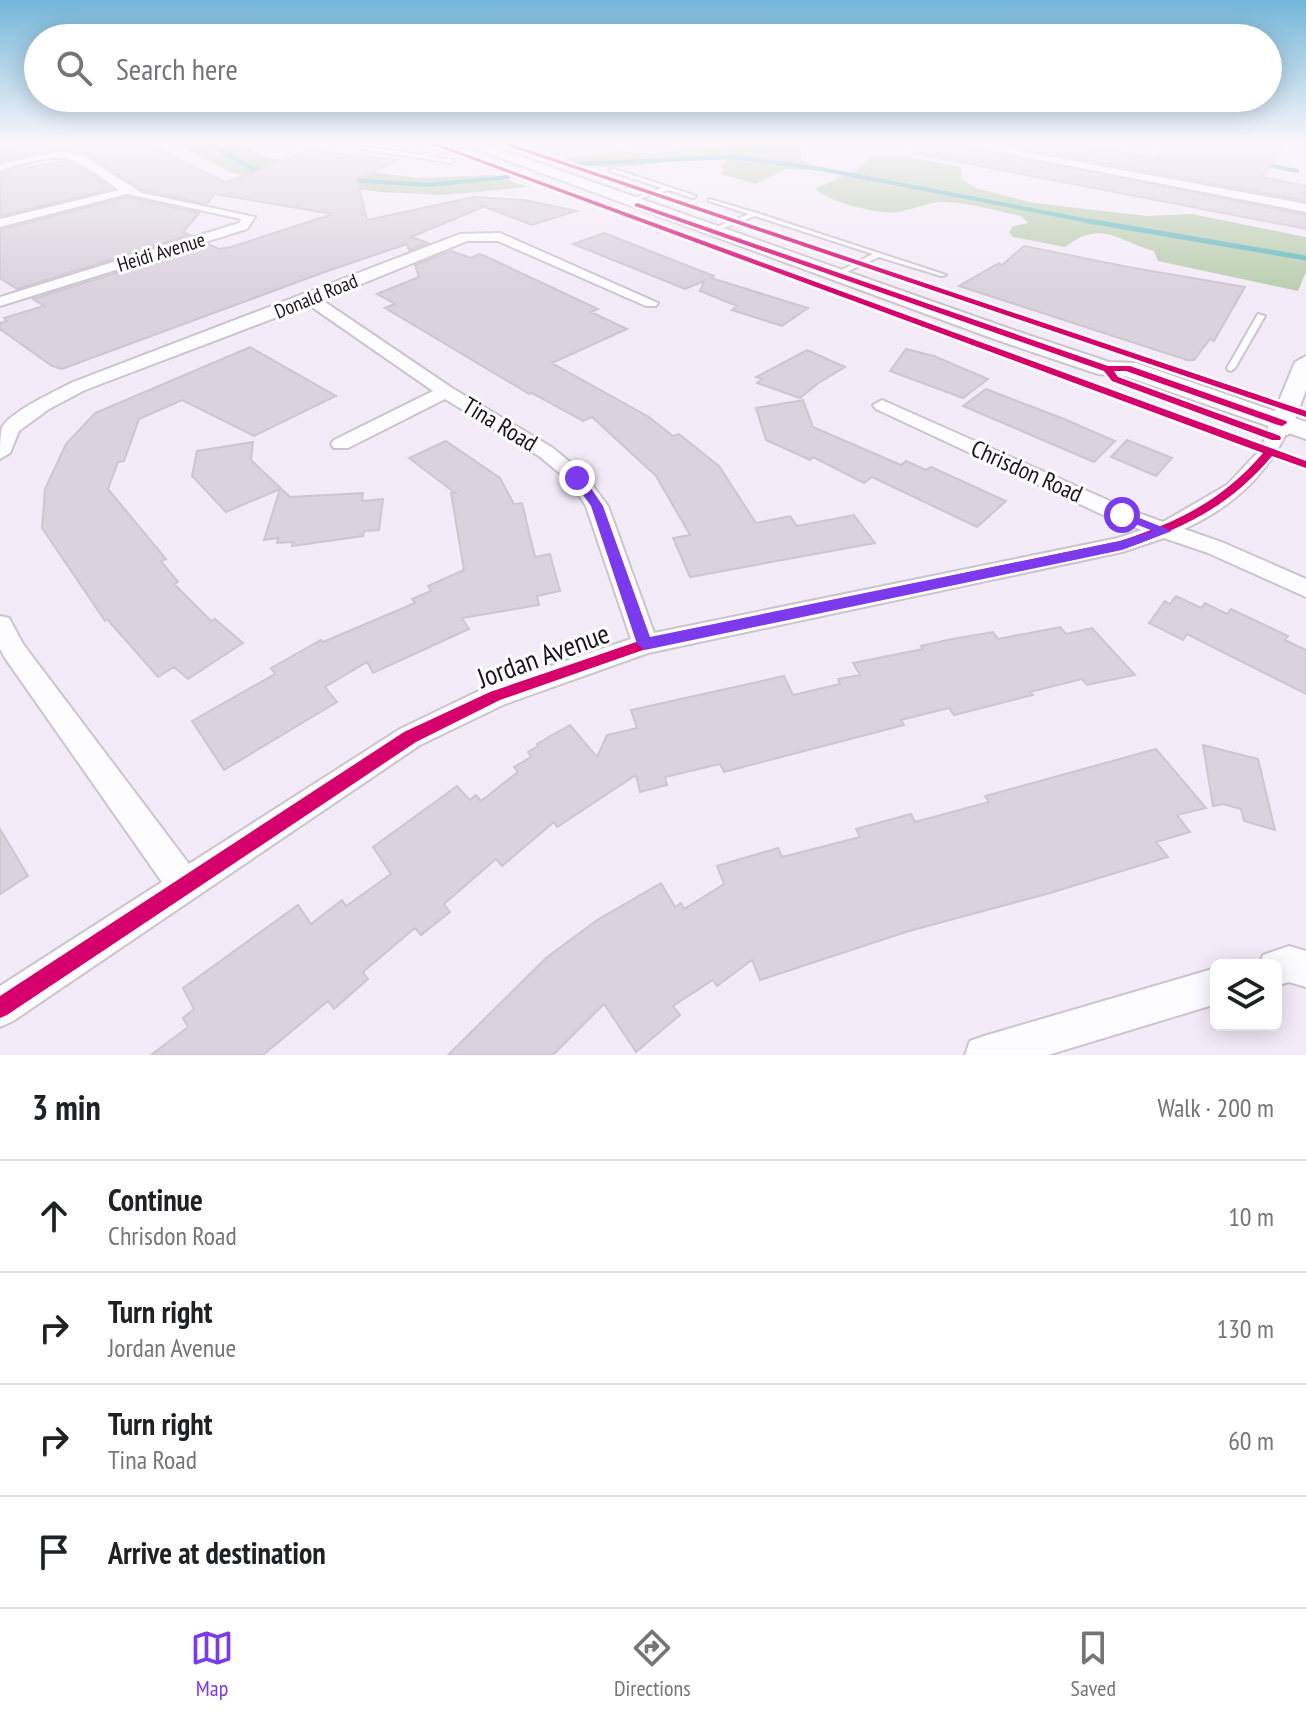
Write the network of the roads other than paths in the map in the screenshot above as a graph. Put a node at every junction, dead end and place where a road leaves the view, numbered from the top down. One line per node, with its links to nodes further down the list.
1 (127, 191): 12 (street)
2 (128, 191): 18 (street, Heidi Avenue)
3 (598, 191): 9 (main road)
4 (659, 191): 9 (lane)
5 (678, 191): 7 (lane)
6 (1217, 191): 10 (street)
7 (693, 196)
8 (711, 200): 11 (lane)
9 (627, 202): 13 (main road)
10 (1306, 208)
11 (755, 214): 13 (lane); 14 (lane)
12 (0, 223)
13 (711, 231): 15 (main road)
14 (879, 254): 15 (lane); 16 (lane)
15 (836, 275): 25 (main road)
16 (943, 275)
17 (311, 299): 19 (street, Donald Road); 23 (street, Tina Road); 28 (street, Donald Road)
18 (0, 302)
19 (651, 303)
20 (1261, 316): 22 (lane)
21 (1306, 362): 25 (street)
22 (1231, 368)
23 (446, 392): 26 (street); 32 (street, Tina Road)
24 (882, 405): 29 (street, Chrisdon Road)
25 (1286, 431): 27 (main road); 29 (street, Jordan Avenue)
26 (341, 444)
27 (1306, 450)
28 (0, 453)
29 (1166, 531): 30 (street, Chrisdon Road); 32 (street, Jordan Avenue)
30 (1306, 589)
31 (0, 625): 33 (street)
32 (645, 644): 33 (street, Jordan Avenue)
33 (184, 885): 37 (street, Jordan Avenue)
34 (1282, 966): 35 (street)
35 (1306, 969)
36 (1210, 988): 38 (street)
37 (0, 1008)
38 (984, 1055)

